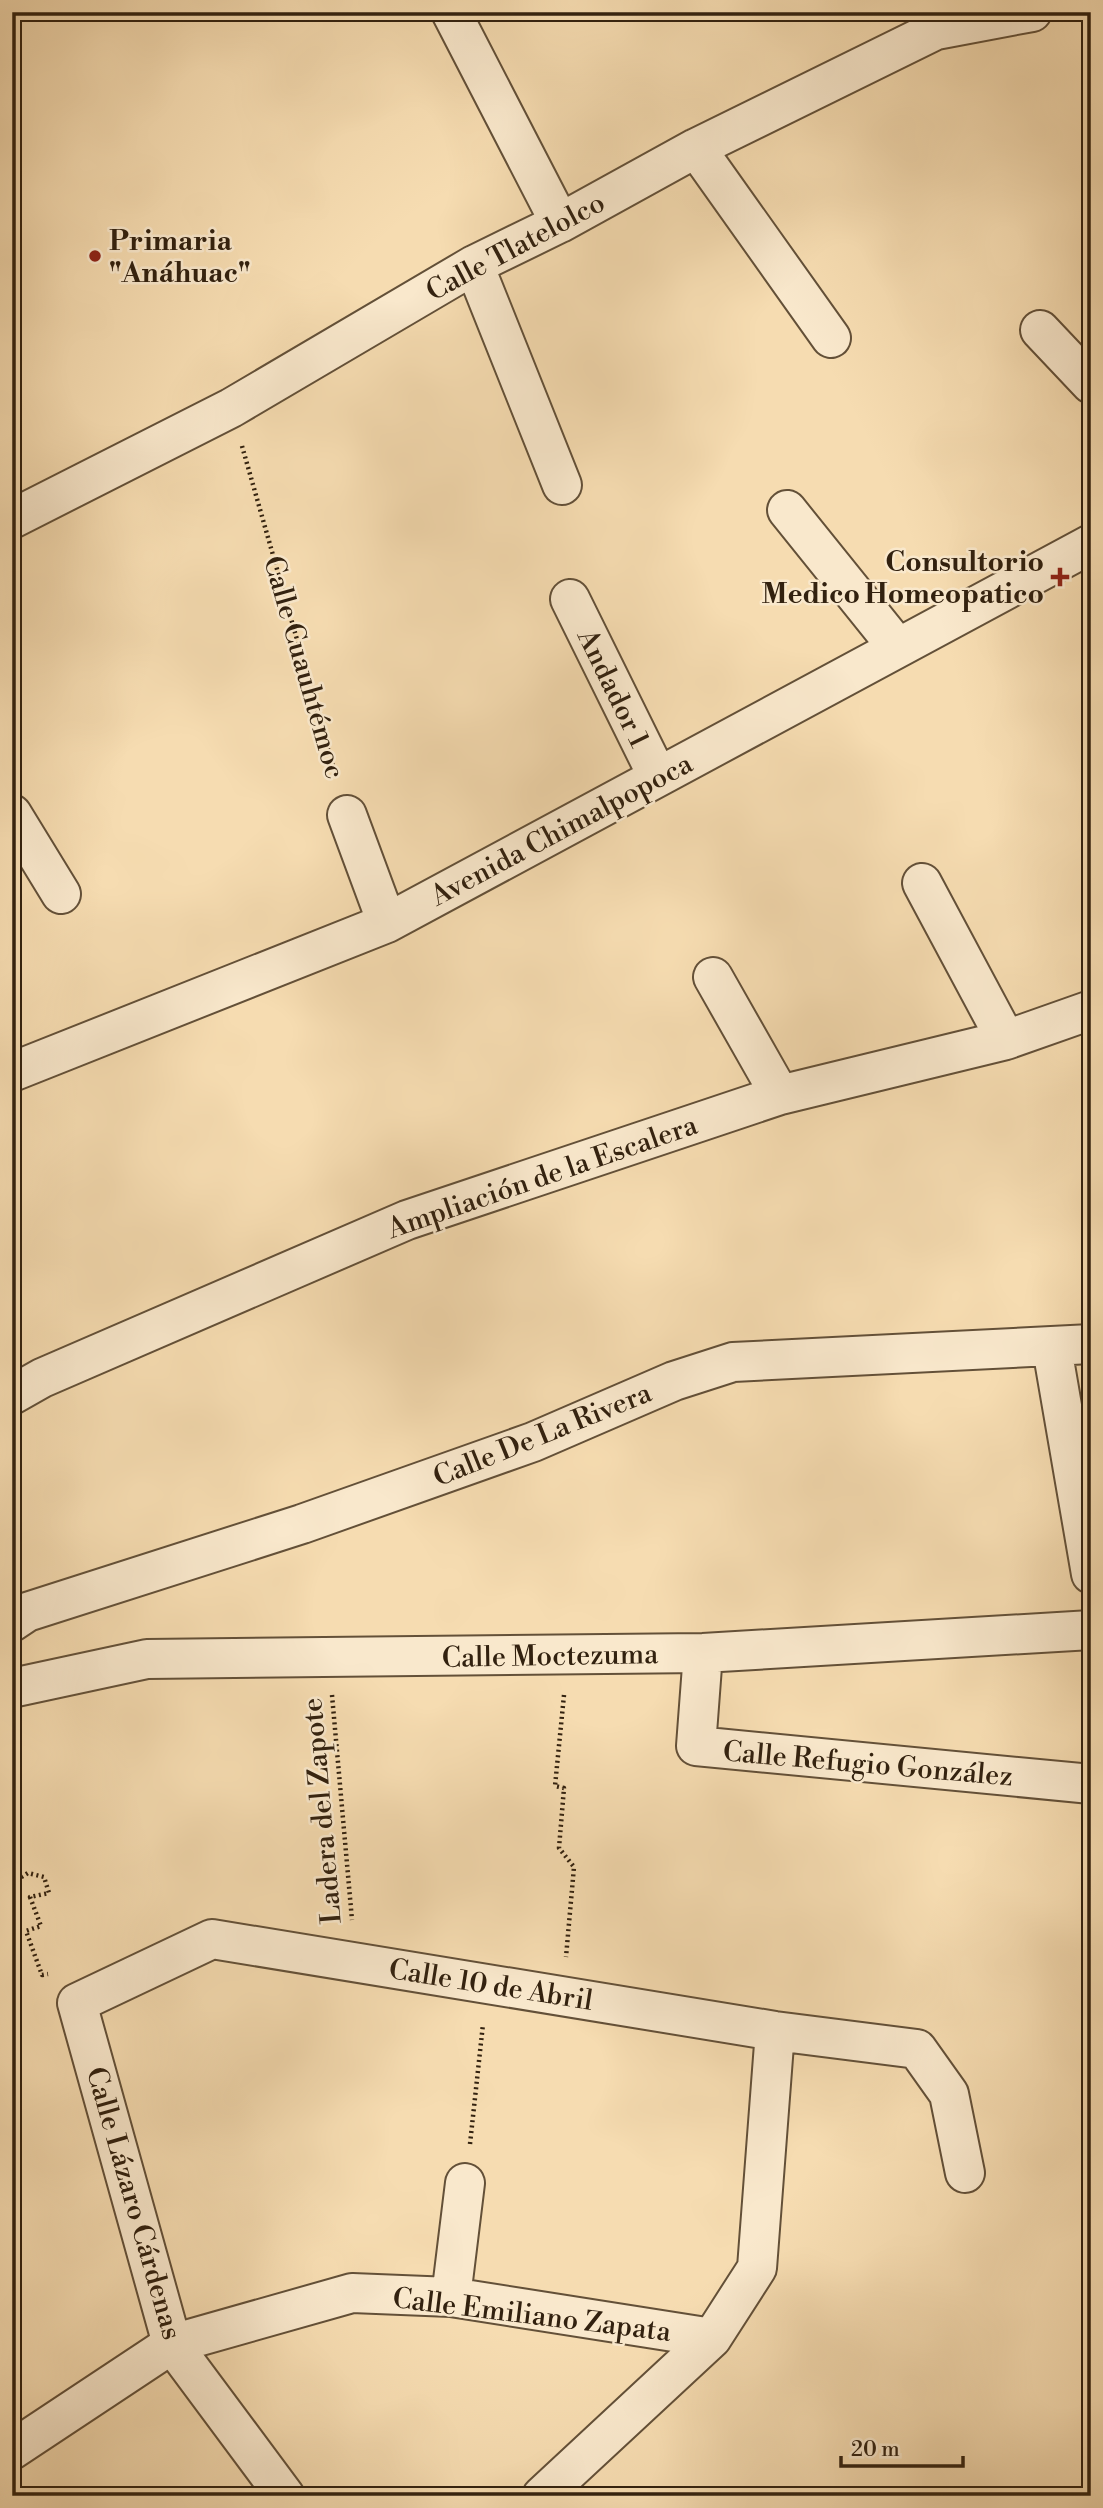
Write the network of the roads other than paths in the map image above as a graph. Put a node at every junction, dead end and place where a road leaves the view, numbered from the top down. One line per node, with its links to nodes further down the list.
1 (451, 12): 4 (street)
2 (1032, 12): 3 (street, Calle Tlatelolco)
3 (696, 148): 4 (street, Calle Tlatelolco); 7 (street)
4 (560, 223): 5 (street, Calle Tlatelolco)
5 (474, 265): 9 (street); 11 (street, Calle Tlatelolco)
6 (1040, 330): 8 (street)
7 (831, 338)
8 (1091, 384)
9 (562, 485)
10 (787, 510): 14 (street)
11 (12, 519)
12 (1091, 544): 14 (street, Avenida Chimalpopoca)
13 (570, 599): 15 (street, Andador 1)
14 (898, 648): 15 (street, Avenida Chimalpopoca)
15 (658, 778): 20 (street, Avenida Chimalpopoca)
16 (12, 814): 19 (street)
17 (347, 815): 20 (street, Calle Cuauhtémoc)
18 (922, 883): 23 (street)
19 (61, 894)
20 (387, 923): 24 (street, Avenida Chimalpopoca)
21 (713, 977): 25 (street)
22 (1091, 1010): 23 (street, Ampliación de la Escalera)
23 (1006, 1040): 25 (street, Ampliación de la Escalera)
24 (12, 1072)
25 (780, 1095): 28 (street, Ampliación de la Escalera)
26 (1091, 1344): 27 (street, Calle De La Rivera)
27 (1052, 1348): 29 (street); 30 (street, Calle De La Rivera)
28 (12, 1395)
29 (1091, 1574)
30 (12, 1622)
31 (1091, 1630): 32 (street, Calle Moctezuma)
32 (703, 1653): 33 (street, Calle Moctezuma); 34 (street, Calle Refugio González)
33 (12, 1688)
34 (1091, 1784)
35 (77, 2003): 36 (street, Calle 10 de Abril); 41 (street, Calle Lázaro Cárdenas)
36 (775, 2031): 37 (street, Calle 10 de Abril); 40 (street)
37 (965, 2173)
38 (465, 2183): 39 (street)
39 (451, 2297): 40 (street, Calle Emiliano Zapata); 41 (street, Calle Emiliano Zapata)
40 (712, 2338): 44 (street)
41 (172, 2344): 42 (street, Calle Emiliano Zapata); 43 (street, Calle Lázaro Cárdenas)
42 (12, 2450)
43 (285, 2496)
44 (542, 2496)

